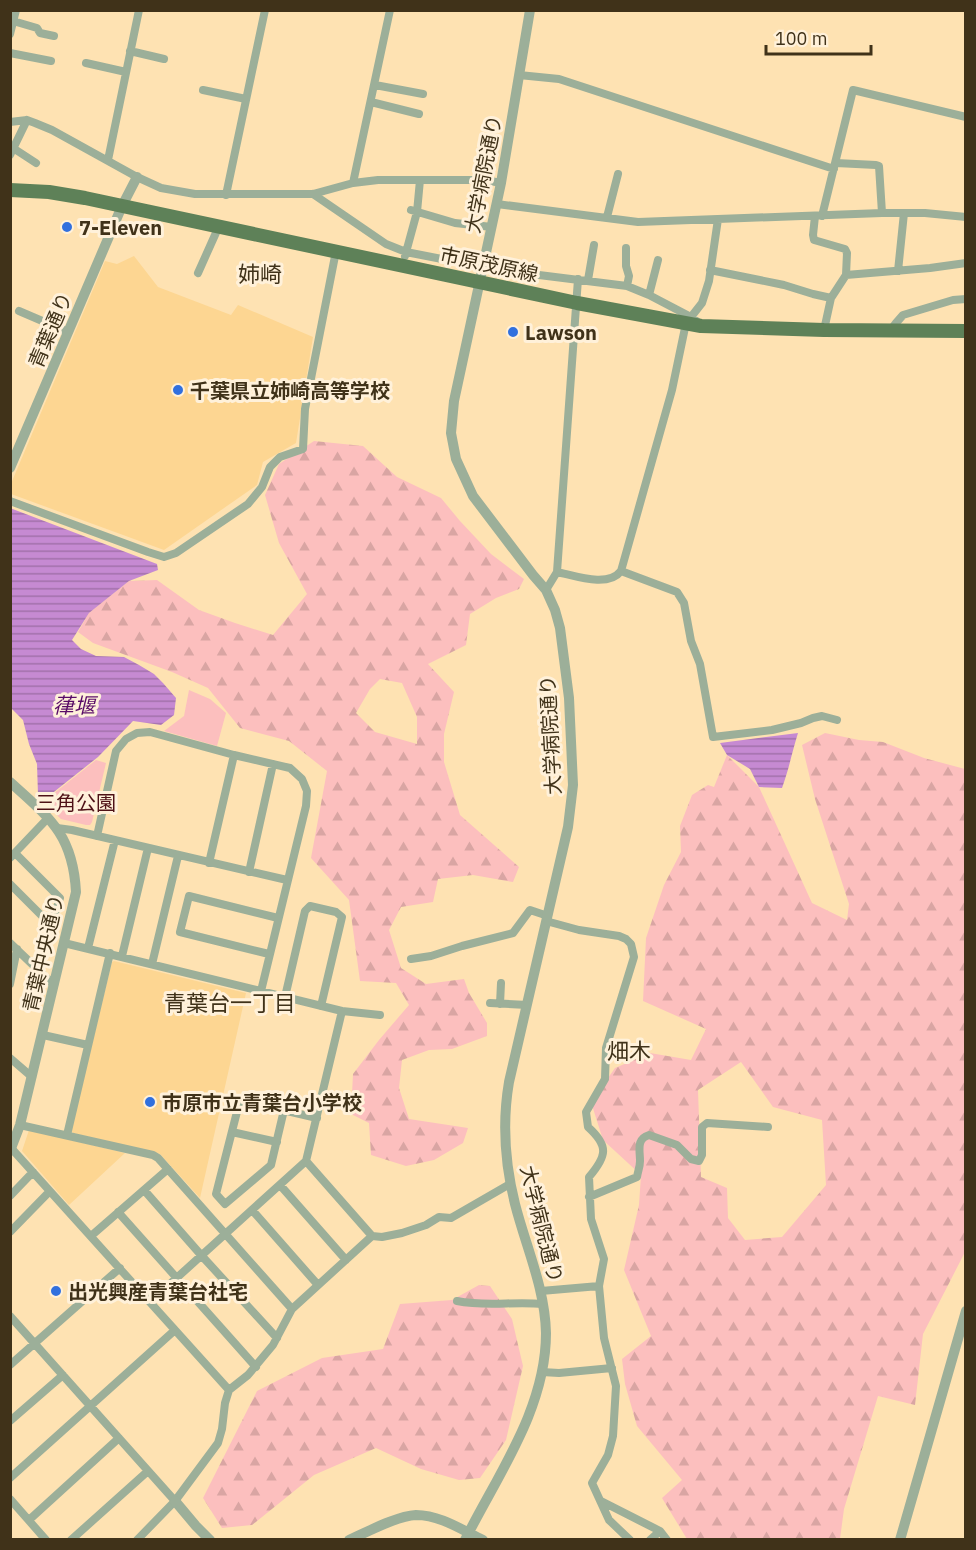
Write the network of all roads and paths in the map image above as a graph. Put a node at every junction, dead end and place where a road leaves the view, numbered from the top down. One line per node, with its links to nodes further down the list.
1 (16, 10): 6 (street)
2 (139, 10): 9 (street)
3 (265, 10): 19 (street)
4 (390, 10): 16 (street)
5 (531, 10): 15 (street, 大学病院通り)
6 (13, 21): 7 (street); 8 (street)
7 (10, 34)
8 (54, 36)
9 (130, 51): 11 (street); 14 (street)
10 (10, 53): 12 (street)
11 (164, 59)
12 (51, 61)
13 (86, 63): 14 (street)
14 (126, 72): 26 (street)
15 (519, 75): 28 (street); 33 (street, 大学病院通り)
16 (375, 85): 18 (street); 20 (street)
17 (203, 90): 19 (street)
18 (423, 94)
19 (246, 99): 36 (street)
20 (371, 102): 21 (street); 32 (street)
21 (419, 114)
22 (966, 117): 28 (street)
23 (27, 120): 24 (street); 25 (street); 26 (street)
24 (10, 122)
25 (12, 151): 27 (street)
26 (108, 160): 30 (street)
27 (36, 163)
28 (835, 166): 40 (street); 42 (street)
29 (618, 174): 43 (street)
30 (137, 177): 36 (street); 38 (street, 青葉通り)
31 (420, 180): 32 (street); 33 (street); 39 (street)
32 (353, 183): 35 (street)
33 (501, 183): 37 (street, 大学病院通り)
34 (10, 190): 38 (main road, 市原茂原線)
35 (313, 194): 36 (street); 51 (street)
36 (226, 195)
37 (497, 204): 43 (street); 47 (street, 大学病院通り)
38 (122, 206): 46 (main road, 市原茂原線); 73 (street, 青葉通り)
39 (414, 211): 47 (street); 51 (street)
40 (882, 213): 41 (street); 42 (street)
41 (904, 213): 44 (street); 56 (street)
42 (818, 216): 45 (street); 59 (street)
43 (607, 217): 45 (street)
44 (966, 217)
45 (718, 219): 55 (street)
46 (219, 226): 50 (main road, 市原茂原線); 57 (street)
47 (492, 227): 54 (street, 大学病院通り)
48 (594, 245): 61 (street)
49 (626, 248): 63 (street)
50 (336, 251): 51 (main road, 市原茂原線); 75 (street)
51 (404, 259): 54 (street); 62 (main road, 市原茂原線)
52 (658, 260): 64 (street)
53 (966, 263): 56 (street)
54 (483, 267): 62 (street, 大学病院通り)
55 (710, 270): 65 (street); 69 (street)
56 (898, 271): 59 (street)
57 (198, 273)
58 (523, 273): 60 (street)
59 (846, 275): 65 (street)
60 (578, 279): 61 (street); 67 (street)
61 (588, 280): 63 (street)
62 (480, 282): 67 (main road, 市原茂原線); 78 (street, 大学病院通り)
63 (627, 286): 64 (street)
64 (649, 295): 69 (street)
65 (831, 298): 70 (street)
66 (966, 299): 71 (street)
67 (577, 303): 69 (main road, 市原茂原線); 77 (street)
68 (19, 311): 73 (street)
69 (693, 322): 70 (main road, 市原茂原線); 76 (street)
70 (824, 330): 71 (main road, 市原茂原線)
71 (890, 331): 72 (main road, 市原茂原線)
72 (966, 331)
73 (68, 332): 74 (street, 青葉通り)
74 (10, 468)
75 (10, 501)
76 (621, 571): 77 (street); 79 (street)
77 (557, 572): 78 (street)
78 (546, 590): 95 (street, 大学病院通り)
79 (837, 720)
80 (234, 755): 81 (street); 85 (street); 90 (street)
81 (273, 764): 91 (street); 92 (street)
82 (10, 782): 83 (street, 青葉中央通り)
83 (48, 818): 84 (street, 青葉中央通り); 89 (street)
84 (57, 828): 85 (street); 96 (street, 青葉中央通り)
85 (97, 836): 86 (street)
86 (115, 840): 87 (street); 97 (street)
87 (148, 848): 88 (street); 101 (street)
88 (178, 856): 90 (street); 103 (street)
89 (12, 857): 93 (street)
90 (209, 862): 91 (street)
91 (249, 872): 92 (street)
92 (287, 880): 94 (street)
93 (10, 884)
94 (278, 918): 100 (street); 100 (street)
95 (547, 919): 102 (street); 111 (street, 大学病院通り); 135 (street)
96 (64, 943): 97 (street); 106 (street, 青葉中央通り)
97 (88, 948): 99 (street)
98 (13, 950): 105 (street); 106 (street)
99 (110, 953): 101 (street); 116 (street)
100 (269, 954): 107 (street)
101 (122, 956): 103 (street)
102 (411, 958)
103 (152, 964): 107 (street)
104 (501, 983): 110 (street)
105 (10, 984)
106 (54, 984): 115 (street, 青葉中央通り)
107 (261, 991): 108 (street)
108 (285, 997): 112 (street); 112 (street)
109 (490, 1003): 110 (street)
110 (500, 1004): 111 (street)
111 (527, 1005): 130 (street, 大学病院通り)
112 (321, 1006): 113 (street)
113 (342, 1011): 114 (street); 120 (street)
114 (380, 1015)
115 (43, 1035): 116 (street); 118 (street, 青葉中央通り)
116 (88, 1045): 124 (street)
117 (10, 1058): 118 (street)
118 (32, 1077): 121 (street, 青葉中央通り)
119 (284, 1110): 120 (street); 123 (street); 125 (street)
120 (317, 1118): 127 (street)
121 (20, 1125): 124 (street); 126 (street, 青葉中央通り)
122 (768, 1127): 135 (street)
123 (232, 1132): 125 (street); 125 (street)
124 (67, 1135): 128 (street)
125 (277, 1142)
126 (11, 1150): 129 (street)
127 (306, 1161): 131 (street); 141 (street)
128 (168, 1169): 132 (street); 139 (street)
129 (33, 1172): 133 (street); 134 (street)
130 (510, 1184): 141 (street); 148 (street, 大学病院通り)
131 (280, 1185): 136 (street); 143 (street)
132 (144, 1190): 137 (street); 142 (street)
133 (50, 1191): 138 (street); 140 (street)
134 (10, 1196)
135 (589, 1197): 147 (street)
136 (252, 1210): 139 (street); 146 (street)
137 (118, 1212): 140 (street); 145 (street)
138 (10, 1232)
139 (226, 1233): 142 (street); 152 (street)
140 (91, 1236): 144 (street)
141 (372, 1236): 143 (street)
142 (201, 1256): 145 (street); 156 (street)
143 (346, 1260): 146 (street)
144 (120, 1268): 150 (street); 157 (street)
145 (176, 1278): 150 (street); 159 (street)
146 (318, 1285): 152 (street)
147 (599, 1286): 148 (street); 160 (street)
148 (541, 1291): 151 (street, 大学病院通り)
149 (457, 1301): 151 (street)
150 (150, 1302): 155 (street)
151 (543, 1304): 161 (street, 大学病院通り)
152 (292, 1309): 156 (street)
153 (966, 1311): 184 (street)
154 (10, 1316): 157 (street)
155 (176, 1330): 163 (street); 164 (street)
156 (277, 1338): 159 (street)
157 (35, 1343): 158 (street); 162 (street)
158 (10, 1365)
159 (256, 1366): 163 (street)
160 (612, 1368): 161 (street); 171 (street)
161 (542, 1372): 174 (street, 大学病院通り)
162 (63, 1375): 164 (street); 165 (street)
163 (229, 1390): 170 (street)
164 (91, 1406): 166 (street); 168 (street)
165 (10, 1421)
166 (119, 1438): 167 (street); 172 (street)
167 (148, 1471): 170 (street); 176 (street)
168 (10, 1478)
169 (10, 1499): 172 (street)
170 (175, 1501): 177 (street); 178 (street)
171 (600, 1501): 173 (street); 181 (street)
172 (29, 1520): 175 (street)
173 (660, 1532): 182 (street); 183 (street)
174 (466, 1536): 179 (street); 180 (street)
175 (46, 1539)
176 (71, 1539)
177 (137, 1539)
178 (210, 1539)
179 (349, 1539)
180 (483, 1539)
181 (630, 1539)
182 (650, 1539)
183 (667, 1539)
184 (900, 1539)

